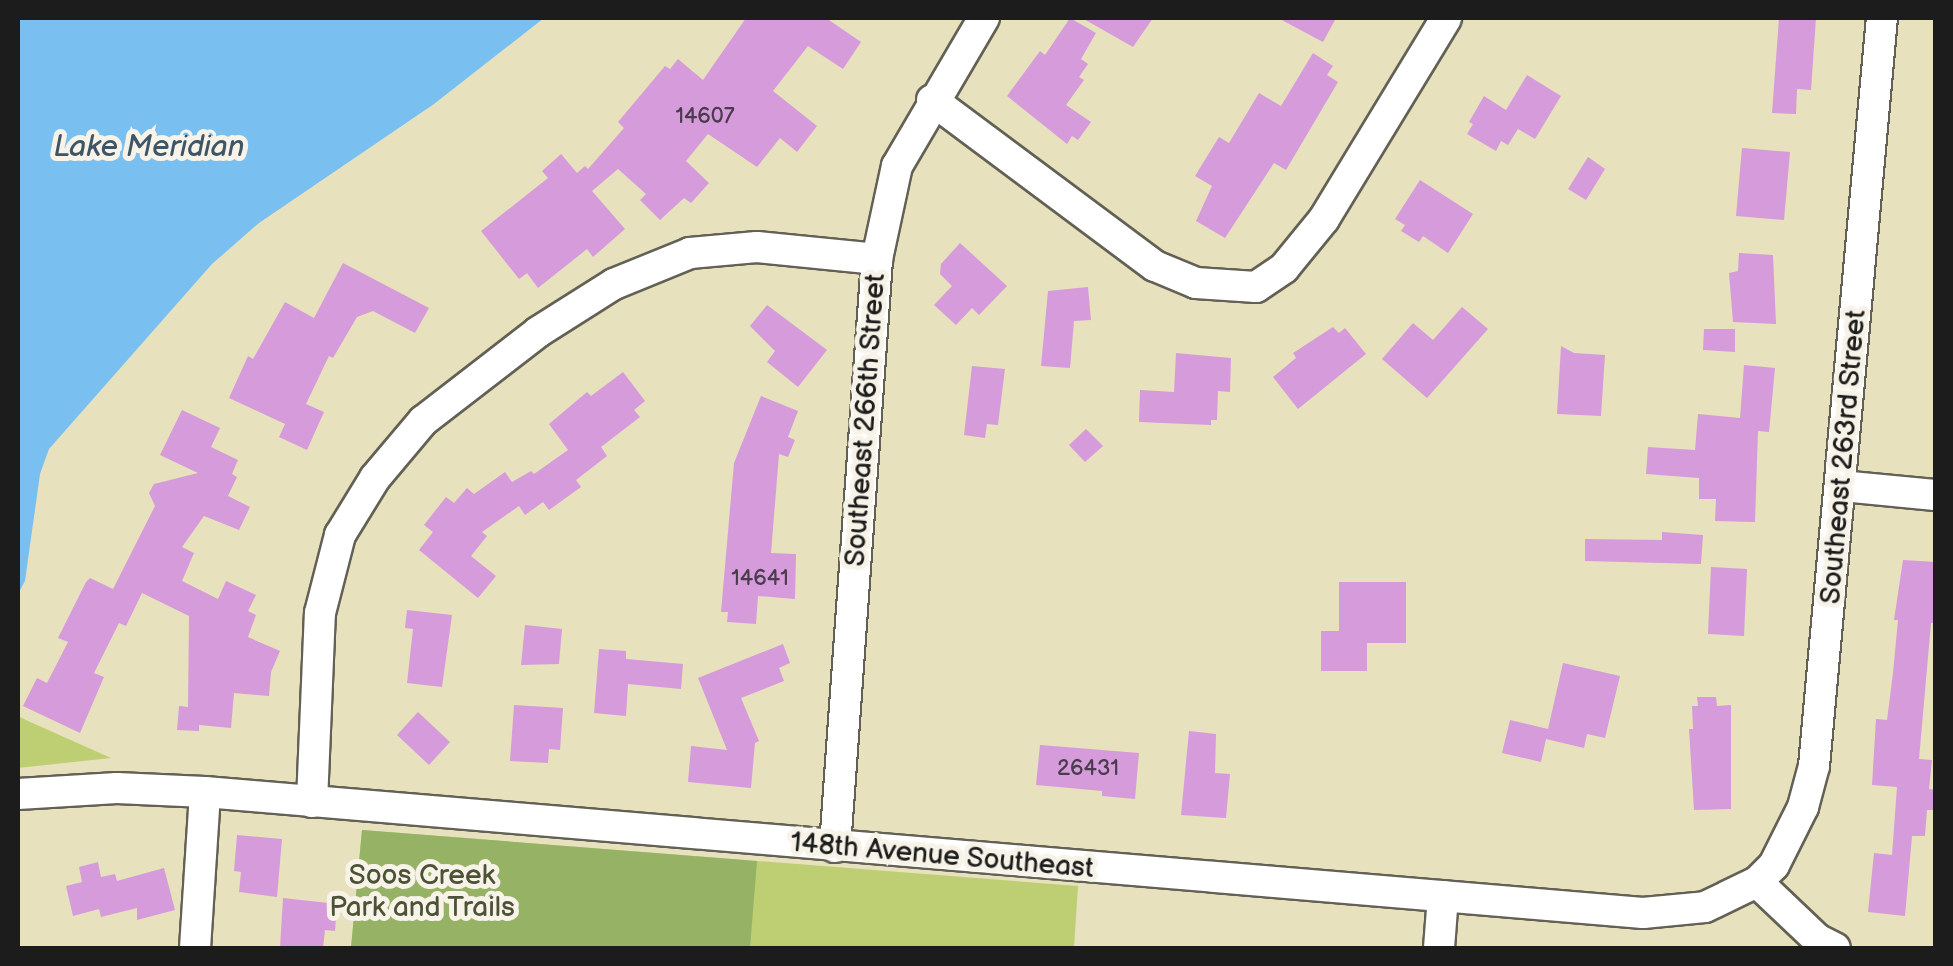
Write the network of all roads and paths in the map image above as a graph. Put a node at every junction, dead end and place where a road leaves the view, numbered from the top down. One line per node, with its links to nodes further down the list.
1 (984, 18): 4 (street, Southeast 266th Street)
2 (1446, 18): 4 (street)
3 (1882, 18): 6 (street, Southeast 263rd Street)
4 (932, 100): 5 (street, Southeast 266th Street)
5 (878, 259): 10 (street); 11 (street, Southeast 266th Street)
6 (1842, 486): 7 (street); 12 (street, Southeast 263rd Street)
7 (1936, 495)
8 (205, 792): 9 (street, 148th Avenue Southeast); 10 (street, 148th Avenue Southeast); 14 (street)
9 (18, 794)
10 (312, 802): 11 (street, 148th Avenue Southeast)
11 (835, 847): 13 (street, 148th Avenue Southeast)
12 (1757, 882): 13 (street, 148th Avenue Southeast); 16 (street)
13 (1443, 896): 15 (street)
14 (196, 948)
15 (1439, 948)
16 (1835, 948)

